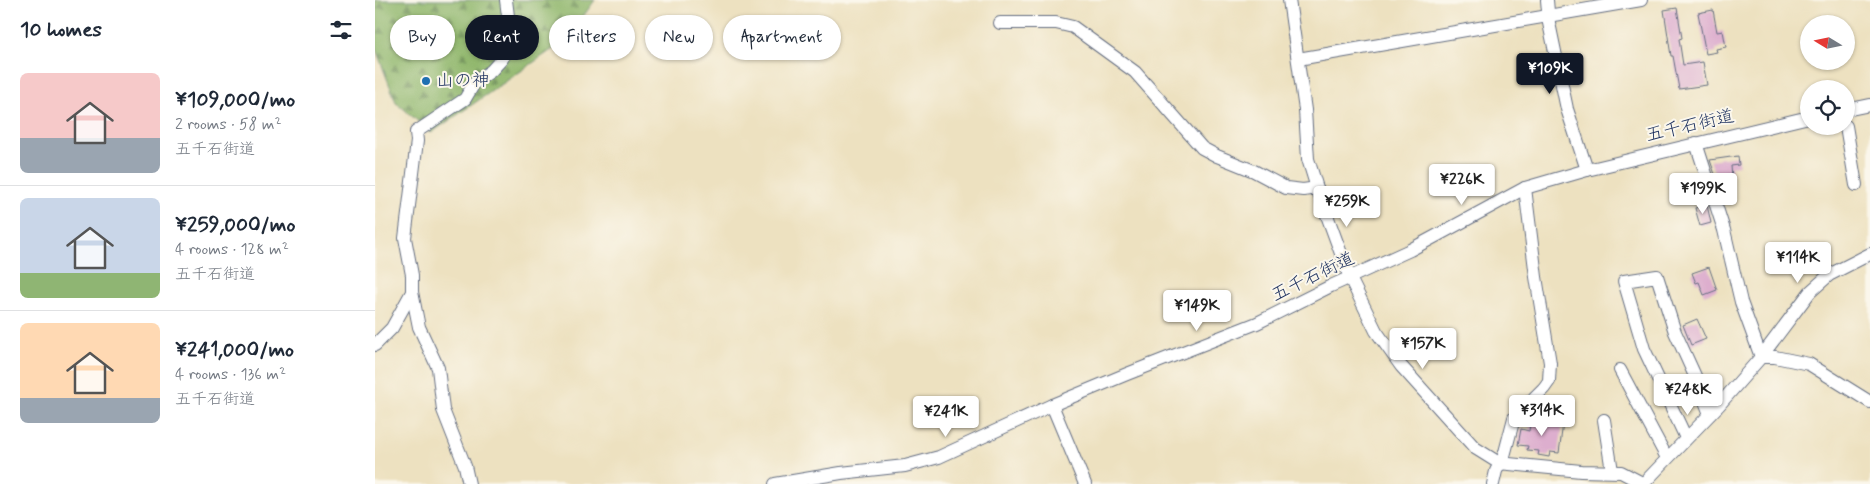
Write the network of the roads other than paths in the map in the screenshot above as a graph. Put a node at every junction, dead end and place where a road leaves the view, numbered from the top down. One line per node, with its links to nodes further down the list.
1 (506, 0): 19 (street)
2 (1289, 0): 7 (street)
3 (1547, 0): 5 (street)
4 (1641, 0): 5 (street)
5 (1550, 16): 7 (street); 13 (street)
6 (1000, 23): 15 (street)
7 (1298, 59): 15 (street)
8 (1870, 105): 9 (street)
9 (1855, 108)
10 (1800, 119): 12 (street, 五千石街道)
11 (1847, 135): 14 (street)
12 (1696, 143): 13 (street, 五千石街道); 21 (street)
13 (1587, 170): 16 (street, 五千石街道)
14 (1856, 185)
15 (1317, 188): 18 (street)
16 (1525, 188): 18 (street, 五千石街道); 29 (street)
17 (1870, 254): 21 (street)
18 (1350, 278): 24 (street, 五千石街道); 29 (street)
19 (412, 292): 20 (street); 32 (street)
20 (375, 345)
21 (1761, 357): 23 (street); 25 (street)
22 (1620, 370): 28 (street)
23 (1870, 402)
24 (1051, 405): 31 (street, 五千石街道); 34 (street)
25 (1710, 414): 27 (street); 27 (street)
26 (1604, 420): 30 (street)
27 (1686, 438): 28 (street)
28 (1667, 458): 36 (street)
29 (1499, 463): 30 (street); 35 (street)
30 (1612, 471): 36 (street)
31 (841, 478): 33 (street, 五千石街道)
32 (469, 484)
33 (775, 484)
34 (1085, 484)
35 (1493, 484)
36 (1643, 484)

